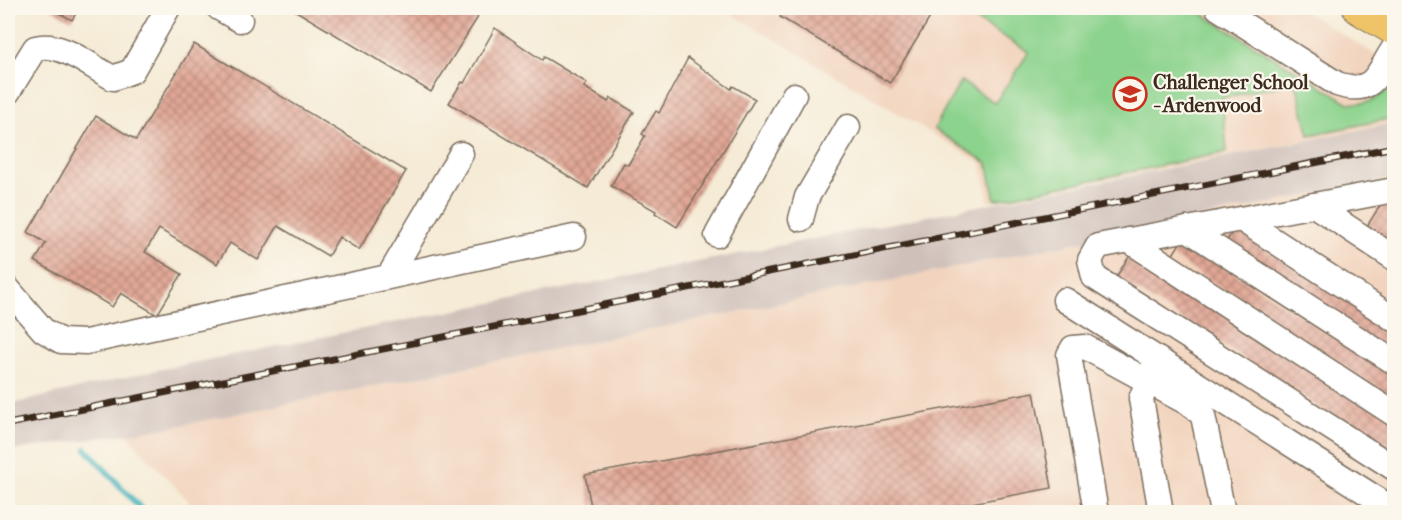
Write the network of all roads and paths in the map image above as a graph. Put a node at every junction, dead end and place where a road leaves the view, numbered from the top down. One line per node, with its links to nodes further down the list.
1 (168, 8): 8 (lane)
2 (219, 8): 5 (lane)
3 (1218, 8): 7 (lane)
4 (1359, 8): 6 (main road)
5 (240, 20)
6 (1395, 29)
7 (1395, 48)
8 (8, 92)
9 (794, 95): 17 (lane)
10 (848, 127): 14 (lane)
11 (461, 154): 21 (lane)
12 (1395, 190): 13 (lane)
13 (1314, 205): 15 (lane); 20 (lane)
14 (801, 219)
15 (1241, 219): 16 (lane); 24 (lane)
16 (1187, 229): 19 (lane); 25 (lane)
17 (717, 235)
18 (574, 237): 21 (lane)
19 (1128, 240): 27 (lane); 28 (lane)
20 (1395, 258)
21 (389, 276): 22 (lane)
22 (8, 289)
23 (1065, 300): 26 (lane)
24 (1395, 319)
25 (1395, 362)
26 (1152, 370): 29 (lane); 30 (lane); 31 (lane); 32 (lane)
27 (1395, 414)
28 (1395, 468)
29 (1395, 510)
30 (1096, 513)
31 (1161, 513)
32 (1223, 513)

